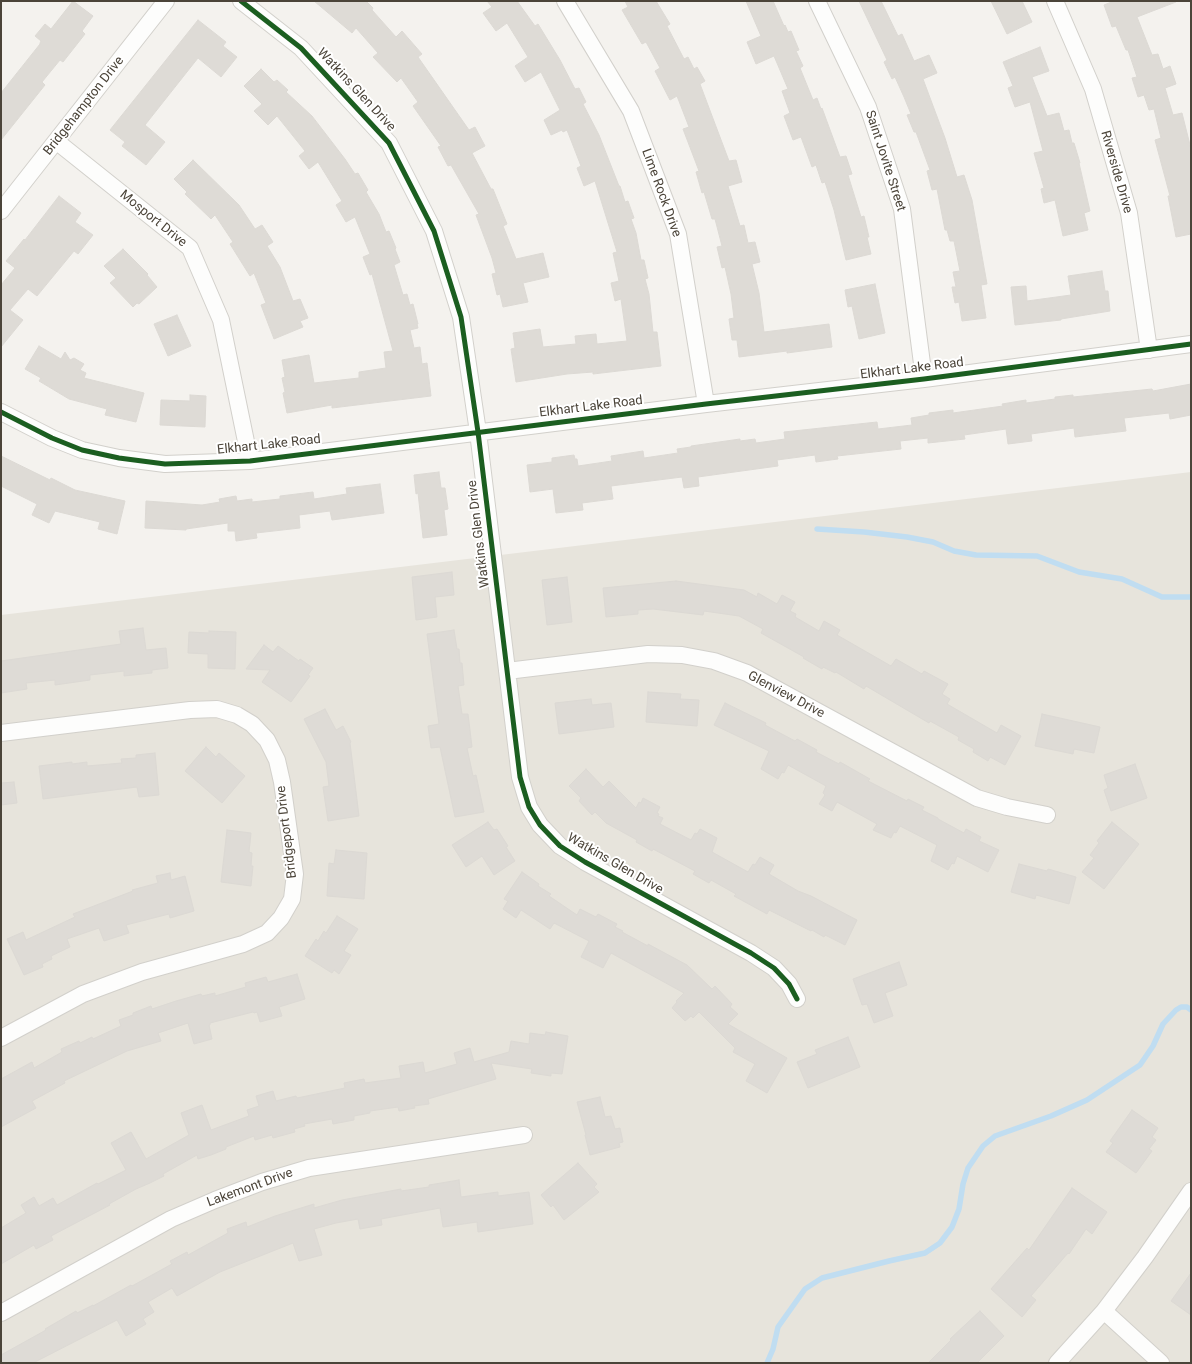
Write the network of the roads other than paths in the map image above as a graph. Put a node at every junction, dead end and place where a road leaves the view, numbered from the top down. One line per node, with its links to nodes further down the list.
1 (166, 1): 6 (street, Bridgehampton Drive)
2 (241, 1): 13 (street, Watkins Glen Drive)
3 (565, 1): 11 (street, Lime Rock Drive)
4 (817, 1): 10 (street, Saint Jovite Street)
5 (1055, 1): 9 (street, Riverside Drive)
6 (56, 141): 7 (street, Bridgehampton Drive); 14 (street, Mosport Drive)
7 (1, 211)
8 (1191, 344): 9 (street, Elkhart Lake Road)
9 (1149, 350): 10 (street, Elkhart Lake Road)
10 (924, 379): 11 (street, Elkhart Lake Road)
11 (706, 404): 13 (street, Elkhart Lake Road)
12 (1, 412): 14 (street, Elkhart Lake Road)
13 (478, 432): 14 (street, Elkhart Lake Road); 15 (street, Watkins Glen Drive)
14 (250, 461)
15 (507, 671): 17 (street, Glenview Drive); 18 (street, Watkins Glen Drive)
16 (1, 733): 19 (street, Bridgeport Drive)
17 (1047, 815)
18 (797, 999)
19 (1, 1038)
20 (524, 1135): 23 (street, Lakemont Drive)
21 (1191, 1191): 22 (street)
22 (1104, 1311): 24 (street); 25 (street)
23 (1, 1313)
24 (1057, 1363)
25 (1161, 1363)

